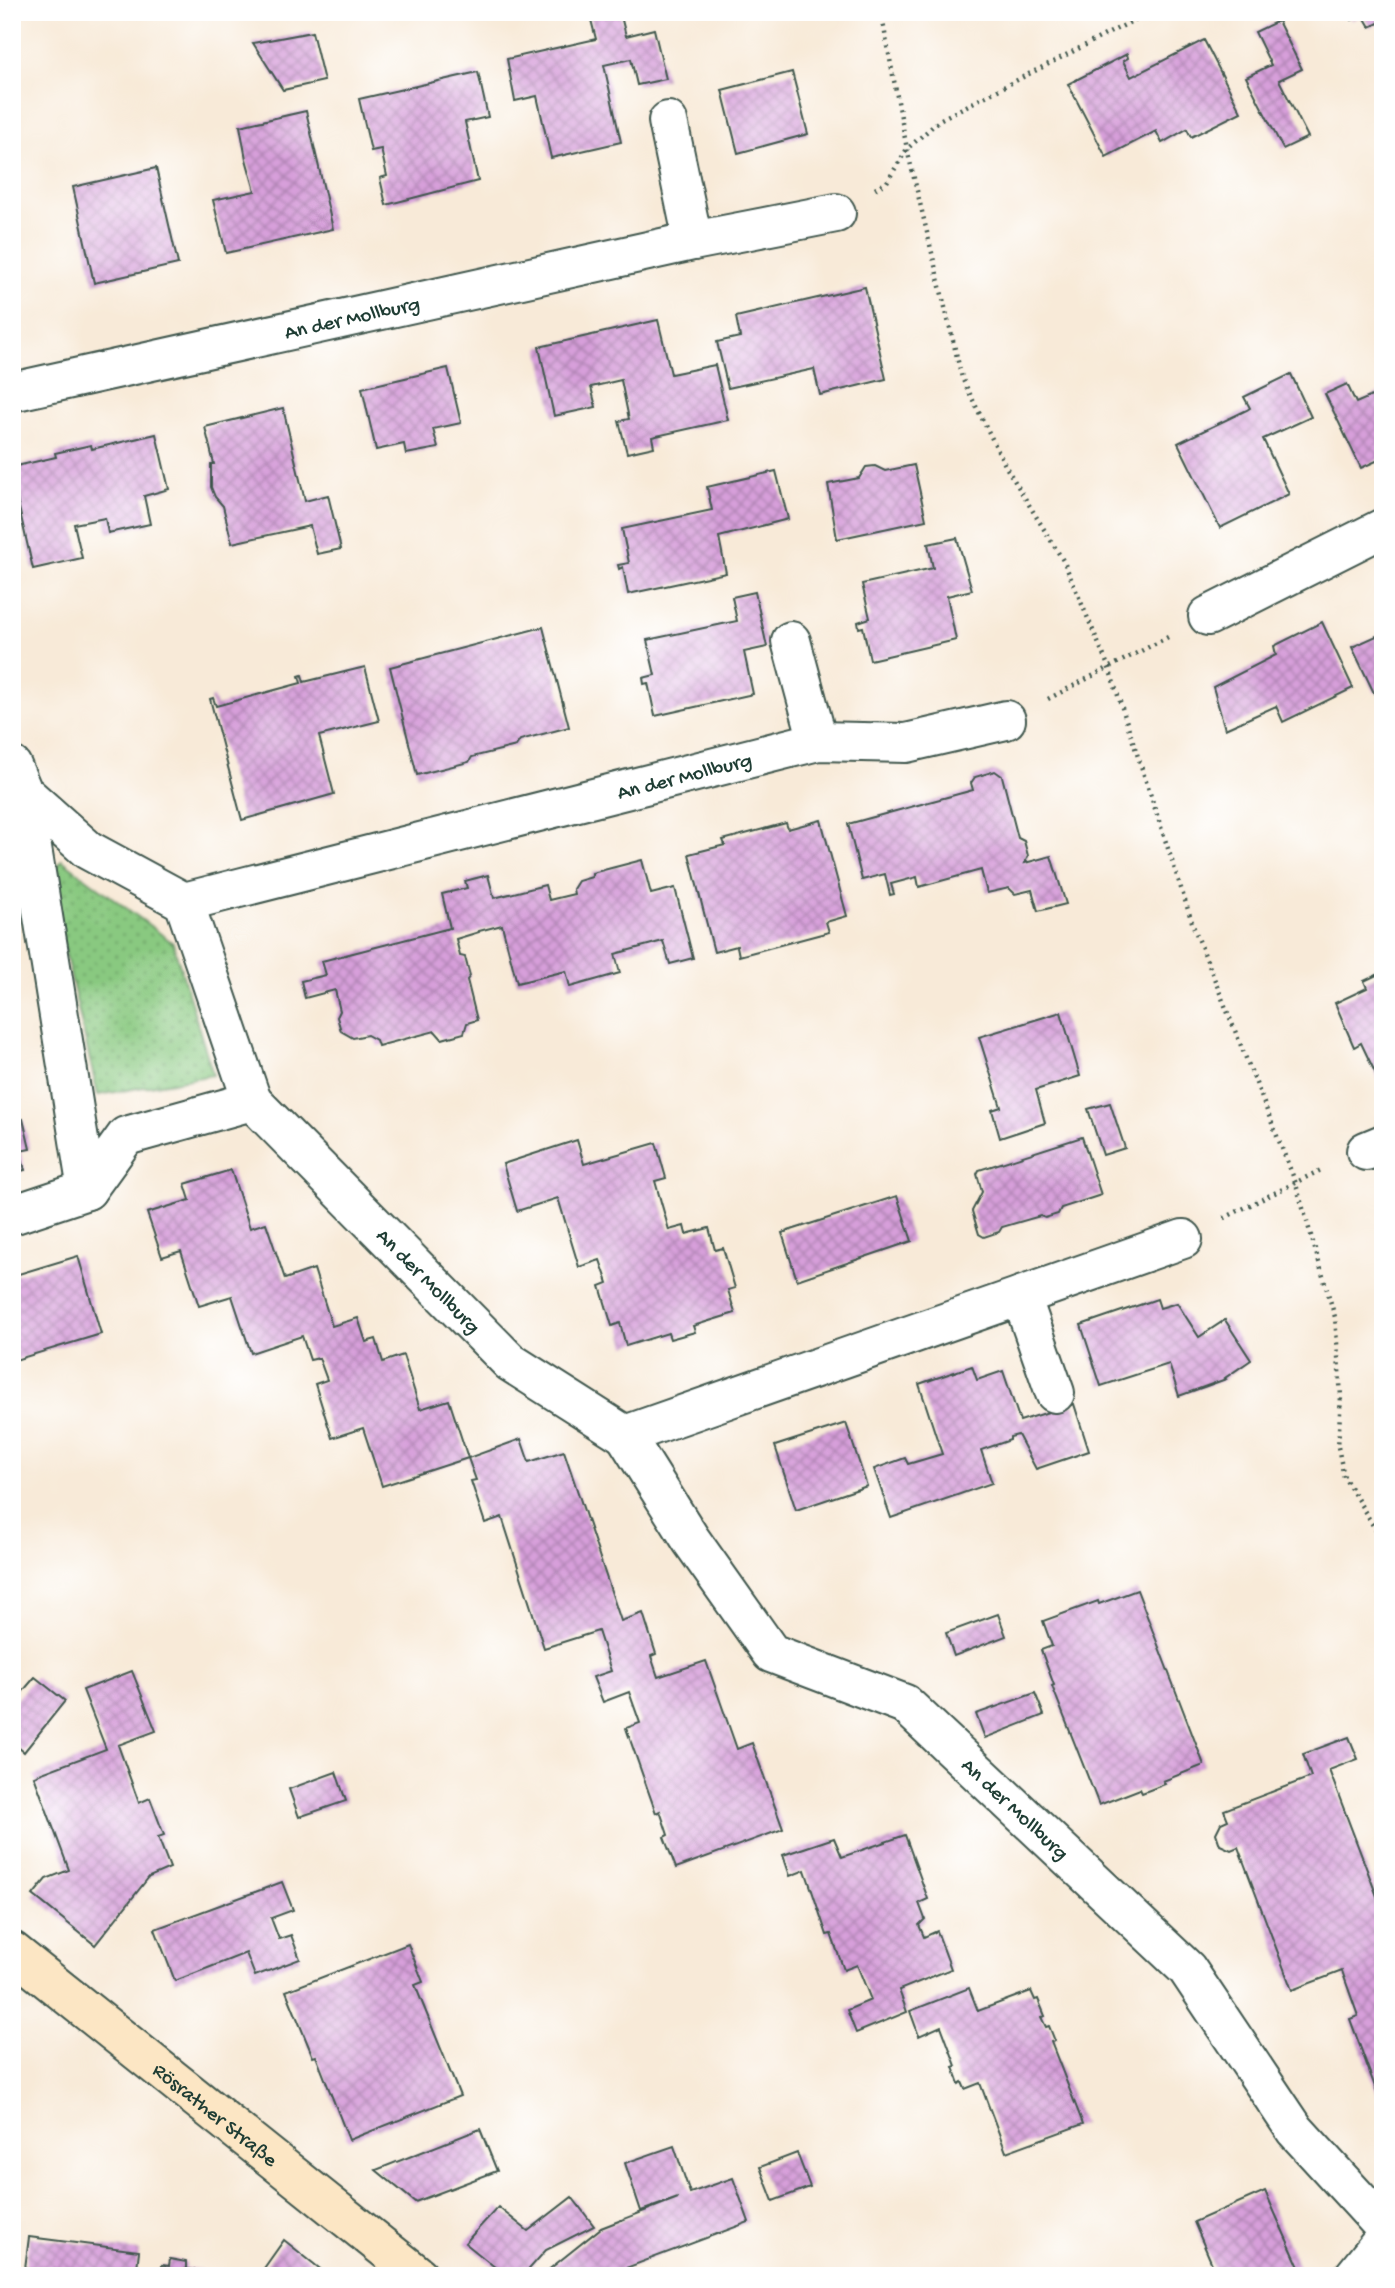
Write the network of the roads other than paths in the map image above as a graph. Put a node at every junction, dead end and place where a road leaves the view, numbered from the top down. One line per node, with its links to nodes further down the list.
1 (668, 121): 3 (street)
2 (836, 213): 3 (street, An der Mollburg)
3 (693, 241): 4 (street, An der Mollburg)
4 (12, 392)
5 (1383, 528): 6 (street)
6 (1208, 616)
7 (791, 641): 9 (street)
8 (1006, 720): 9 (street, An der Mollburg)
9 (818, 741): 11 (street, An der Mollburg)
10 (18, 779): 11 (street); 13 (street)
11 (184, 902): 12 (street, An der Mollburg)
12 (252, 1101): 13 (street); 18 (street, An der Mollburg)
13 (87, 1190): 14 (street)
14 (12, 1215)
15 (1183, 1239): 16 (street)
16 (1021, 1296): 17 (street); 18 (street)
17 (1055, 1393)
18 (625, 1436): 20 (street, An der Mollburg)
19 (12, 1951): 22 (main road, Rösrather Straße)
20 (1383, 2226)
21 (1383, 2241): 23 (street)
22 (419, 2276)
23 (1354, 2276)

